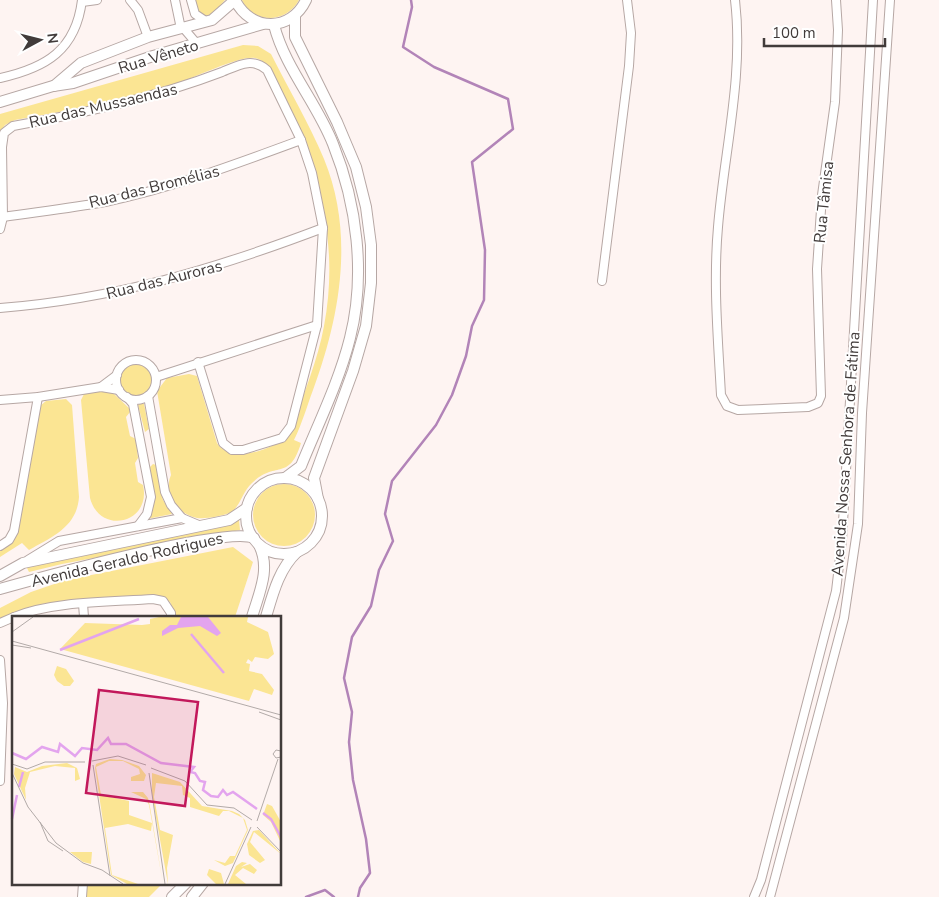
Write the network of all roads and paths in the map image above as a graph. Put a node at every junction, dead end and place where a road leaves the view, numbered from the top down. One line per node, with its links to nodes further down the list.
1 (97, 0): 12 (street)
2 (130, 0): 18 (street)
3 (175, 0): 17 (street)
4 (191, 0): 14 (street)
5 (235, 0): 14 (street, Rua Vêneto); 15 (street)
6 (306, 0): 13 (street)
7 (628, 0): 29 (street)
8 (735, 0): 9 (street, Rua Tâmisa)
9 (836, 0)
10 (873, 0): 74 (street, Avenida Nossa Senhora de Fátima)
11 (890, 0): 75 (street, Avenida Nossa Senhora de Fátima)
12 (82, 1): 21 (street)
13 (295, 16): 16 (street); 46 (street)
14 (204, 20): 17 (street, Rua Vêneto)
15 (263, 24): 16 (street); 19 (street, Rua Vêneto)
16 (274, 25): 45 (street)
17 (182, 26): 18 (street, Rua Vêneto); 19 (street)
18 (148, 37): 20 (street, Rua Vêneto)
19 (197, 44): 22 (street, Rua Vêneto)
20 (81, 63): 22 (street); 23 (street, Rua Vêneto)
21 (0, 78)
22 (89, 78): 23 (street, Rua Vêneto)
23 (53, 86): 24 (street, Rua Vêneto)
24 (0, 102)
25 (301, 140): 26 (street, Rua das Bromélias); 26 (street, Rua das Mussaendas); 27 (street)
26 (3, 218): 28 (street)
27 (323, 228): 30 (street, Rua das Auroras); 31 (street)
28 (0, 229)
29 (602, 281)
30 (0, 308)
31 (317, 325): 32 (street); 32 (street)
32 (198, 362): 34 (street)
33 (117, 375): 34 (street); 35 (street); 36 (street)
34 (156, 376): 37 (street)
35 (101, 387): 36 (street); 38 (street)
36 (119, 390): 39 (street)
37 (148, 396): 39 (street); 41 (street)
38 (38, 398): 40 (street); 52 (street)
39 (127, 398): 42 (street)
40 (0, 400)
41 (154, 433): 42 (street); 43 (street)
42 (140, 435): 44 (street)
43 (160, 460): 44 (street); 48 (street)
44 (146, 464): 49 (street)
45 (286, 478): 46 (street); 47 (street)
46 (318, 499): 53 (street)
47 (247, 508): 50 (street, Avenida Geraldo Rodrigues); 51 (street)
48 (182, 518): 49 (street, Avenida Geraldo Rodrigues); 50 (street, Avenida Geraldo Rodrigues)
49 (138, 526): 54 (street, Avenida Geraldo Rodrigues)
50 (201, 526): 54 (street, Avenida Geraldo Rodrigues)
51 (256, 540): 53 (street); 56 (street, Avenida Geraldo Rodrigues); 62 (street)
52 (0, 546)
53 (298, 551): 63 (street)
54 (23, 563): 55 (street, Avenida Geraldo Rodrigues); 56 (street)
55 (0, 576)
56 (32, 580): 57 (street, Avenida Geraldo Rodrigues)
57 (0, 589)
58 (83, 604): 59 (street); 60 (street); 61 (street)
59 (16, 616)
60 (84, 616)
61 (171, 616)
62 (252, 616)
63 (266, 616)
64 (12, 618): 65 (street)
65 (0, 623)
66 (0, 660): 67 (street)
67 (0, 781)
68 (83, 884): 71 (street)
69 (185, 884): 72 (street)
70 (202, 884): 73 (street)
71 (82, 897)
72 (172, 897)
73 (192, 897)
74 (754, 897)
75 (770, 897)

